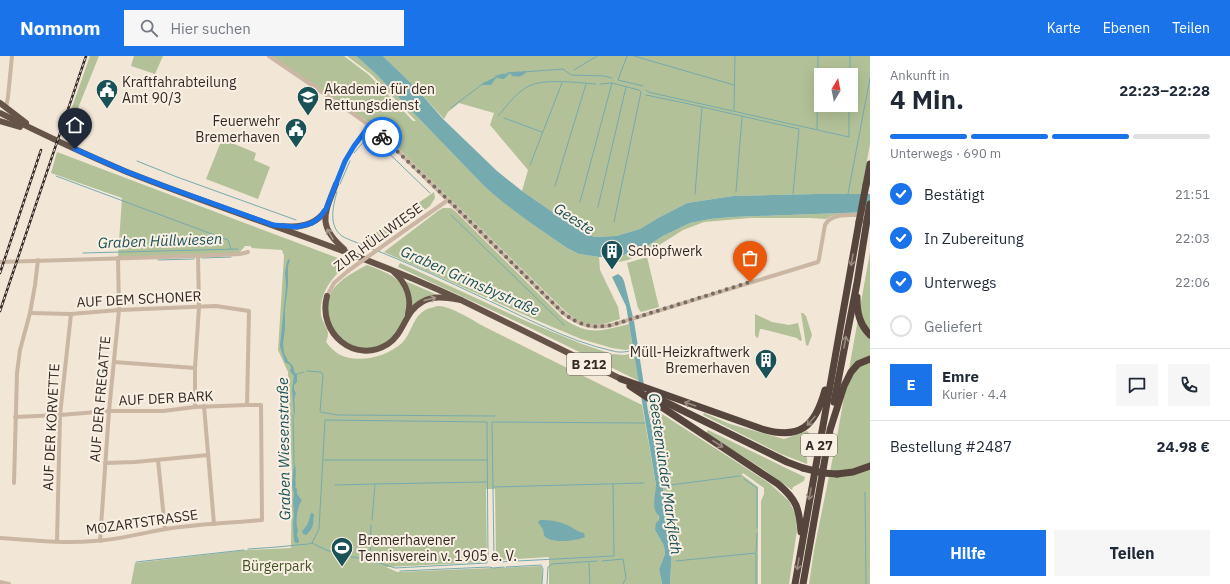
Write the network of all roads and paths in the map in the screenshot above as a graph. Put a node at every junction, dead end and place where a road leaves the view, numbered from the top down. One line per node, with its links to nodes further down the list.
1 (12, 56): 4 (street)
2 (269, 56): 7 (street)
3 (0, 103): 4 (highway)
4 (6, 107): 8 (highway)
5 (0, 113): 8 (highway, B 212)
6 (0, 121): 8 (highway)
7 (369, 126): 10 (street); 11 (street)
8 (36, 132): 15 (highway, B 212)
9 (870, 164): 32 (highway, A 27, one-way to 32, bridge)
10 (336, 184): 13 (highway)
11 (448, 200): 14 (street); 24 (street, ZUR HÜLLWIESE, bridge)
12 (870, 204): 14 (highway, A 27, bridge)
13 (326, 209): 15 (highway); 17 (highway, one-way to 13)
14 (869, 217): 23 (highway, A 27)
15 (273, 225): 17 (highway, B 212)
16 (248, 252): 18 (street)
17 (348, 252): 22 (highway, B 212)
18 (198, 256): 19 (street); 26 (street)
19 (118, 258): 20 (street); 27 (street, AUF DER FREGATTE)
20 (38, 260): 21 (street); 28 (street)
21 (0, 262)
22 (391, 270): 25 (highway, B 212); 30 (highway)
23 (857, 283): 31 (highway); 44 (highway, A 27, one-way to 23)
24 (327, 296): 30 (highway)
25 (461, 300): 30 (highway, one-way to 25); 36 (highway, B 212)
26 (199, 307): 27 (street, AUF DEM SCHONER); 35 (street); 38 (street, AUF DEM SCHONER)
27 (120, 310): 29 (street, AUF DEM SCHONER); 34 (street, AUF DER FREGATTE)
28 (30, 313): 29 (street, AUF DEM SCHONER); 43 (street)
29 (71, 314): 42 (street, AUF DER KORVETTE)
30 (407, 318)
31 (870, 335)
32 (837, 345): 37 (highway, one-way to 37); 55 (highway, A 27, one-way to 55)
33 (870, 359): 44 (highway)
34 (114, 362): 35 (street); 41 (street, AUF DER FREGATTE)
35 (195, 368): 40 (street)
36 (620, 379): 37 (highway)
37 (650, 394): 48 (highway, bridge); 55 (highway, one-way to 55)
38 (247, 405): 39 (street, AUF DER BARK); 50 (street, MOZARTSTRASSE)
39 (204, 406): 40 (street, AUF DER BARK); 45 (street)
40 (195, 407): 41 (street, AUF DER BARK)
41 (109, 411): 42 (street, AUF DER BARK); 47 (street, AUF DER FREGATTE)
42 (60, 415): 43 (street, AUF DER BARK); 53 (street, AUF DER KORVETTE)
43 (15, 417): 49 (street)
44 (830, 430): 59 (highway, A 27)
45 (208, 455): 46 (street); 50 (street)
46 (158, 460): 47 (street); 51 (street)
47 (105, 463): 54 (street, AUF DER FREGATTE)
48 (870, 466)
49 (14, 483)
50 (214, 524): 51 (street, MOZARTSTRASSE)
51 (165, 529): 54 (street, MOZARTSTRASSE)
52 (0, 538): 53 (street, MOZARTSTRASSE)
53 (57, 541): 54 (street, MOZARTSTRASSE)
54 (100, 541)
55 (801, 544): 58 (highway, A 27, one-way to 58)
56 (0, 582): 57 (street)
57 (9, 584)
58 (795, 584)
59 (803, 584)

